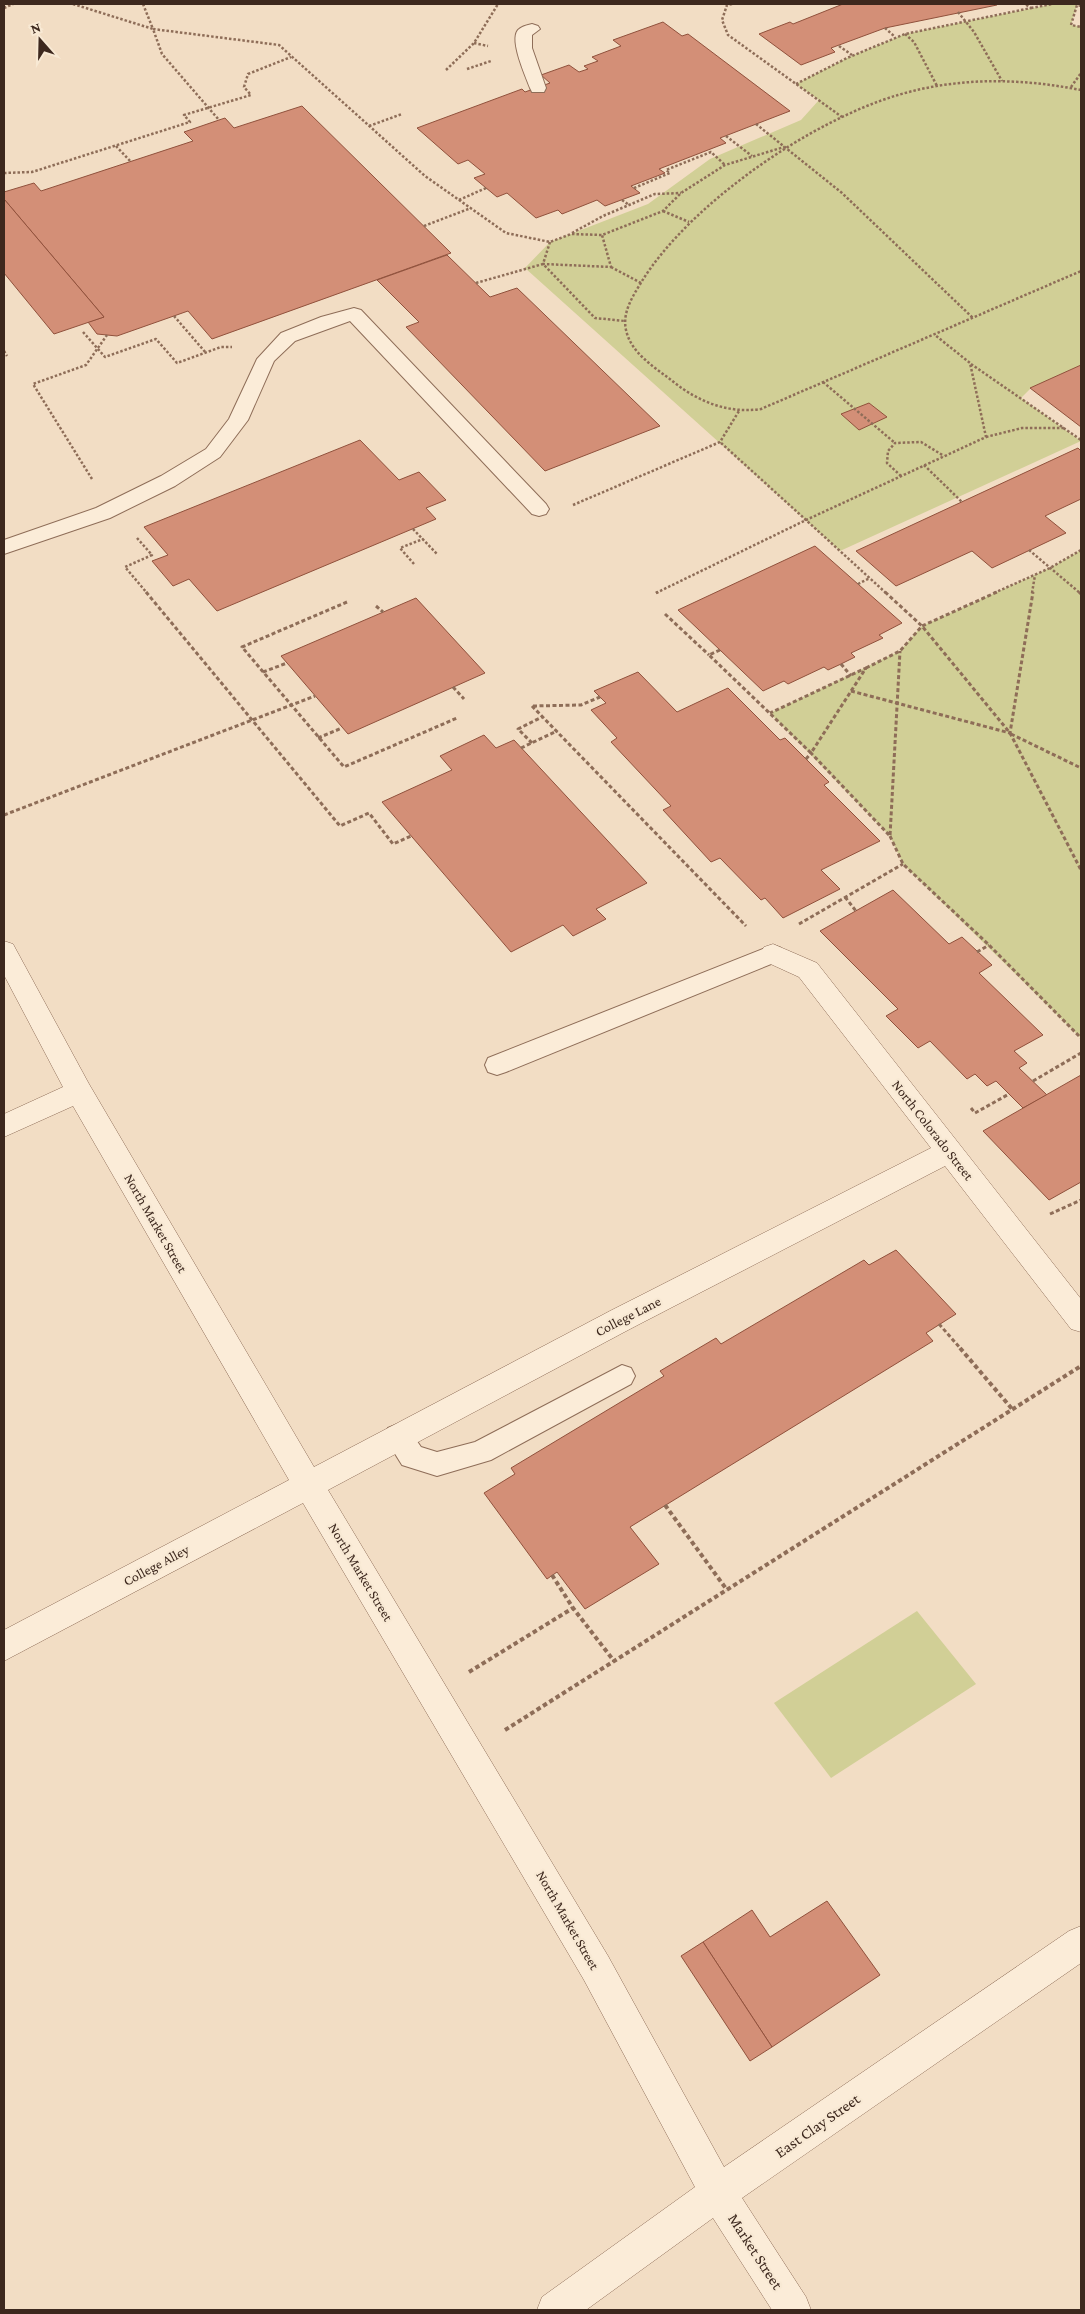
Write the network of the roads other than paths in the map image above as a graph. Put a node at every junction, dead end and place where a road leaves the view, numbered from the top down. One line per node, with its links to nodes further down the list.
1 (532, 29): 2 (lane)
2 (538, 88)
3 (539, 510): 4 (lane)
4 (4, 547)
5 (4, 952): 8 (street, North Market Street)
6 (773, 954): 7 (lane); 10 (street, North Colorado Street)
7 (498, 1065)
8 (79, 1092): 9 (street); 14 (street, North Market Street)
9 (4, 1126)
10 (950, 1151): 11 (street, North Colorado Street); 13 (street, College Lane)
11 (1081, 1320)
12 (622, 1376): 13 (lane)
13 (398, 1436): 14 (street, College Lane)
14 (308, 1484): 15 (street, College Alley); 17 (street, North Market Street)
15 (4, 1646)
16 (1081, 1943): 17 (street, East Clay Street)
17 (718, 2193): 18 (street, East Clay Street); 19 (street, Market Street)
18 (555, 2310)
19 (794, 2310)

